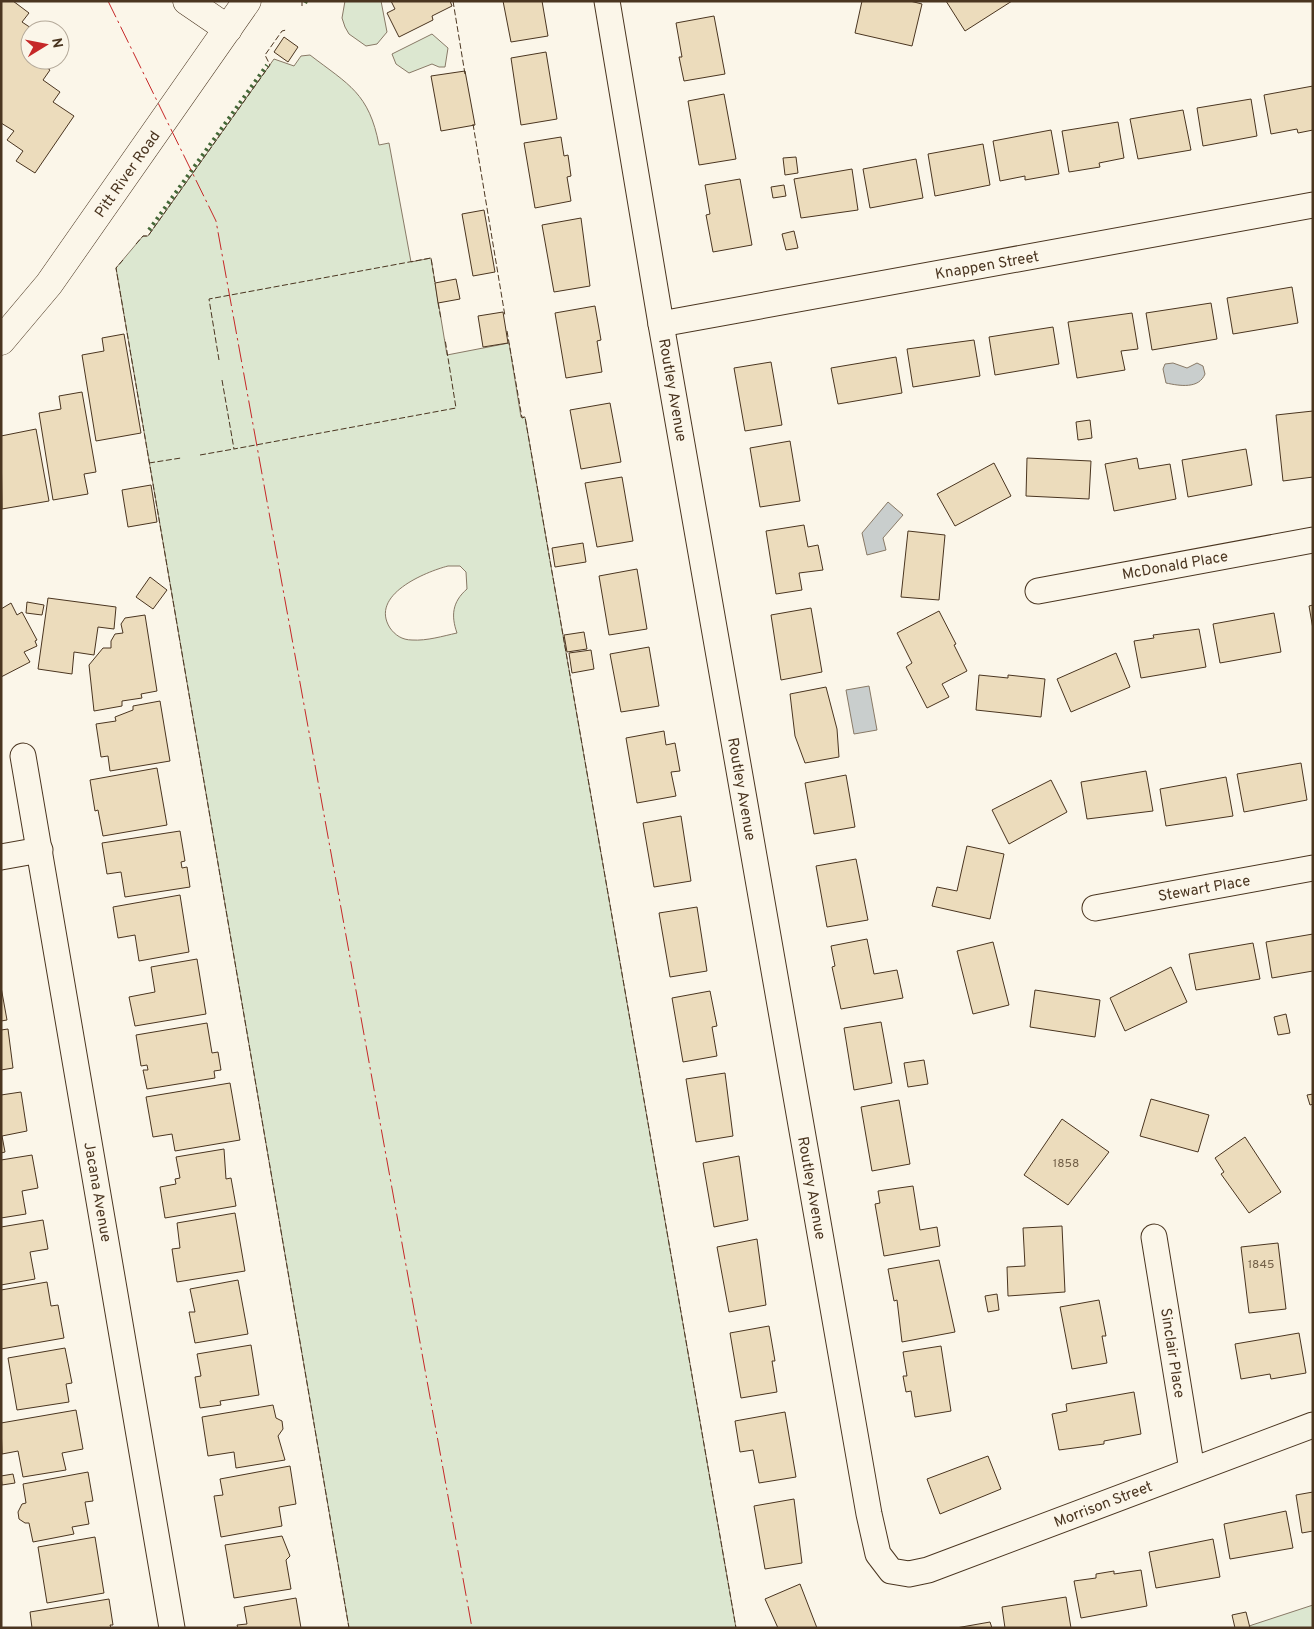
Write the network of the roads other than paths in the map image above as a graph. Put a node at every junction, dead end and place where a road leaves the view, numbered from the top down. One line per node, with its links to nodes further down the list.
1 (187, 1): 4 (main road)
2 (247, 1): 4 (main road, Pitt River Road)
3 (607, 1): 6 (street, Routley Avenue)
4 (228, 29): 7 (main road, Pitt River Road)
5 (1313, 205): 6 (street, Knappen Street)
6 (661, 324): 18 (street, Routley Avenue)
7 (1, 341)
8 (1313, 540): 9 (street, McDonald Place)
9 (1038, 591)
10 (23, 756): 11 (street, Jacana Avenue)
11 (40, 850): 12 (street); 19 (street, Jacana Avenue)
12 (1, 856)
13 (1313, 868): 14 (street, Stewart Place)
14 (1095, 908)
15 (1154, 1237): 17 (street, Sinclair Place)
16 (1313, 1425): 17 (street, Morrison Street)
17 (1192, 1470): 18 (street, Morrison Street)
18 (891, 1571)
19 (172, 1628)

